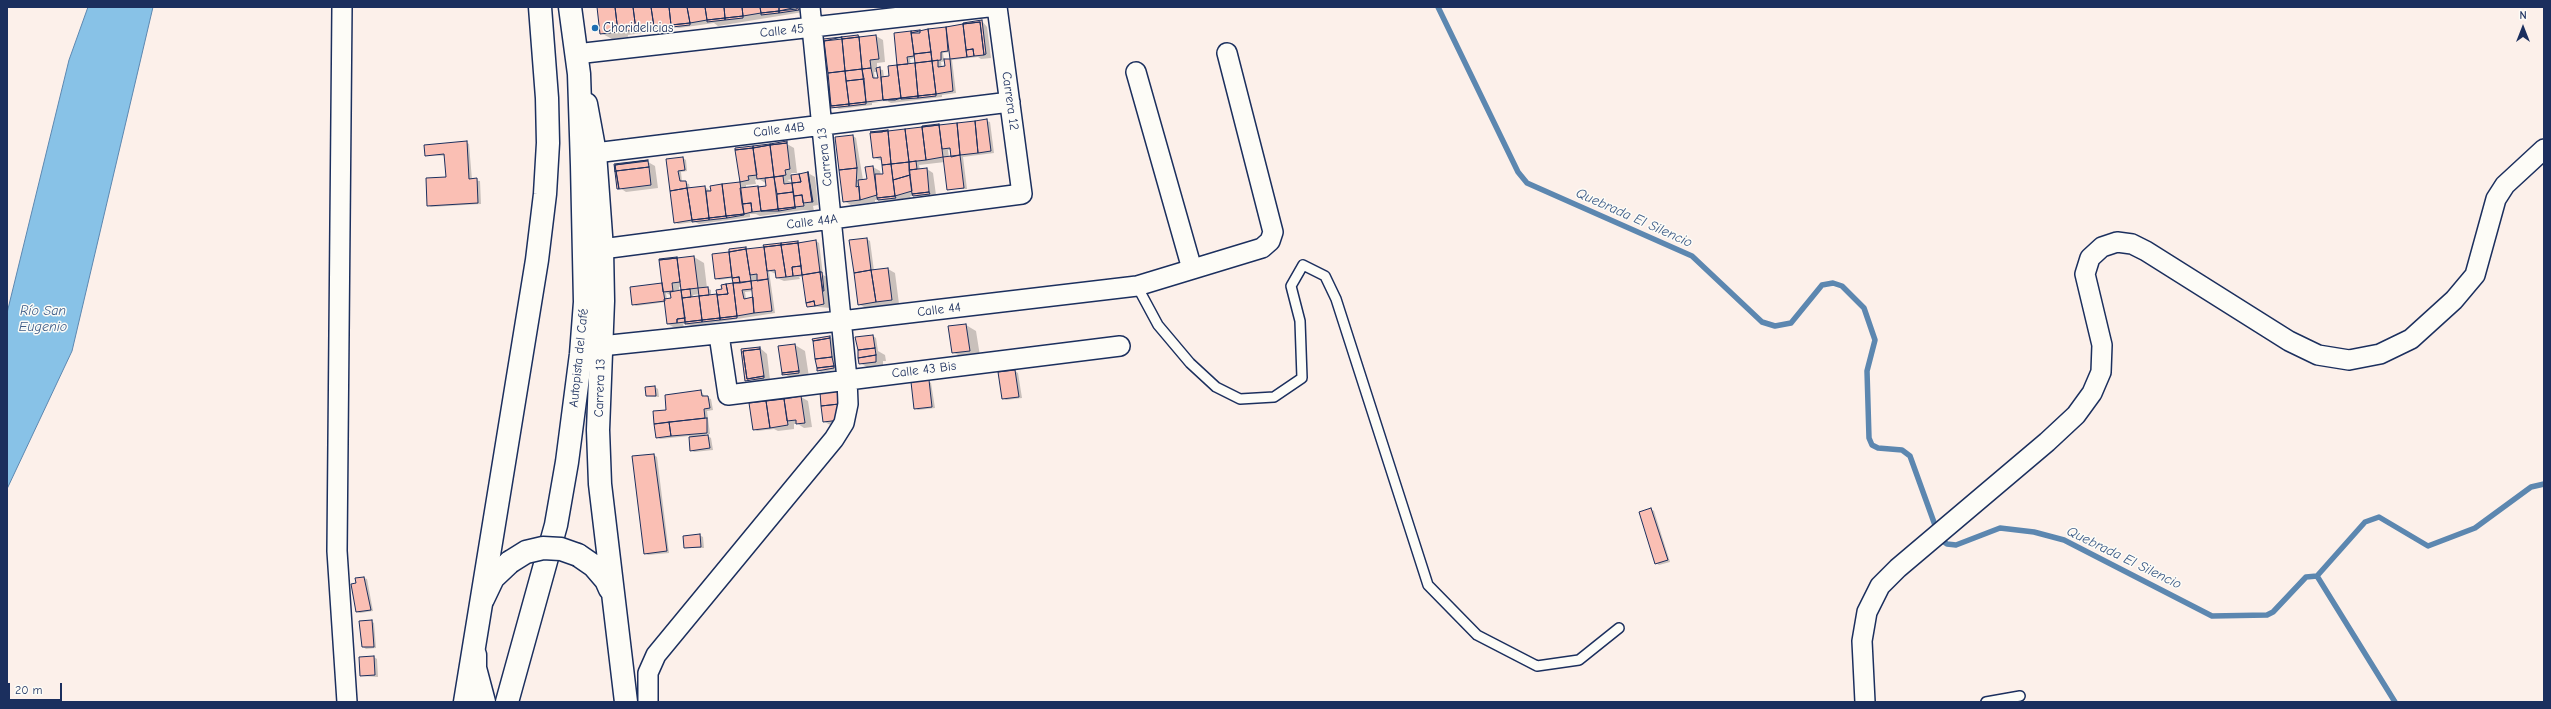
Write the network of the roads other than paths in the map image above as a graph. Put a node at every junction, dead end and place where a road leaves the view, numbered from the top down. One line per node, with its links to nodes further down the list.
1 (342, 7): 31 (street)
2 (540, 7): 26 (main road)
3 (570, 7): 9 (main road, Autopista del Café)
4 (810, 7): 7 (street, Carrera 13)
5 (988, 7): 7 (street, Calle 45)
6 (997, 7): 11 (street, Carrera 12)
7 (812, 27): 9 (street, Calle 45); 12 (street, Carrera 13)
8 (1227, 54): 18 (street, Calle 44)
9 (578, 64): 14 (main road, Carrera 13); 34 (main road, Autopista del Café)
10 (1136, 72): 18 (street)
11 (1010, 102): 12 (street, Calle 44B); 15 (street, Carrera 12)
12 (822, 125): 14 (street, Calle 44B); 16 (street, Carrera 13)
13 (2544, 149): 38 (street)
14 (595, 153): 17 (main road, Carrera 13)
15 (1022, 194): 16 (street, Calle 44A)
16 (831, 219): 17 (street, Calle 44A); 20 (street, Carrera 13)
17 (602, 249): 22 (main road, Carrera 13)
18 (1192, 269): 19 (street, Calle 44)
19 (1137, 286): 20 (street, Calle 44); 27 (lane)
20 (841, 321): 21 (street, Calle 44); 24 (street, Carrera 13)
21 (719, 335): 22 (street, Calle 44); 24 (street, Calle 43 Bis)
22 (601, 346): 25 (main road, Carrera 13)
23 (1120, 346): 24 (street, Calle 43 Bis)
24 (847, 379): 37 (street, Carrera 13)
25 (613, 598): 26 (main road, bridge); 29 (main road, Carrera 13)
26 (482, 600): 28 (main road)
27 (1619, 628)
28 (474, 646): 32 (main road); 33 (main road)
29 (623, 676): 35 (main road); 36 (main road, Carrera 13)
30 (2020, 696): 39 (lane)
31 (347, 702)
32 (465, 702)
33 (484, 702)
34 (507, 702)
35 (614, 702)
36 (626, 702)
37 (648, 702)
38 (1865, 702)
39 (1986, 702)

